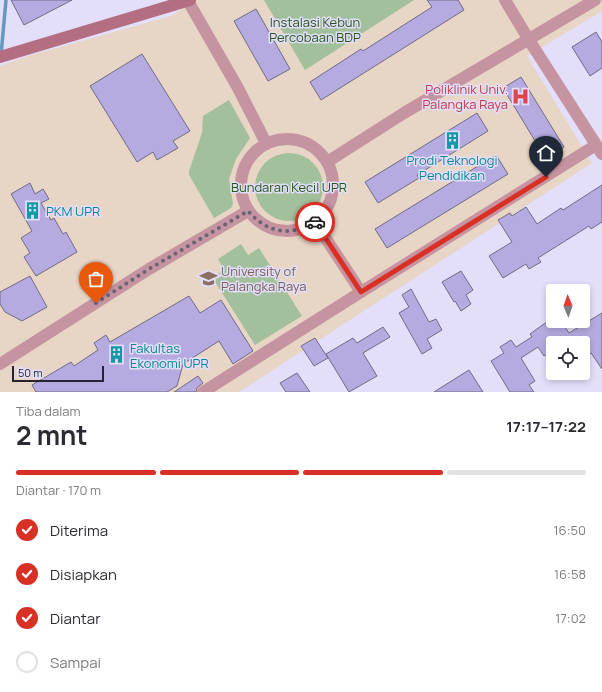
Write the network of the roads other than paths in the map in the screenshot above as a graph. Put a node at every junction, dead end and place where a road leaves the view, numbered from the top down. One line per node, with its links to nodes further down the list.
1 (505, 0): 4 (street)
2 (595, 0): 4 (street)
3 (189, 1): 5 (street); 6 (street)
4 (529, 40): 7 (street); 8 (street)
5 (0, 57)
6 (266, 143): 8 (street); 9 (street)
7 (599, 150): 11 (street)
8 (327, 162): 10 (street)
9 (248, 211): 10 (street); 12 (street)
10 (315, 222): 11 (street)
11 (361, 292): 13 (street)
12 (0, 364)
13 (203, 392)

